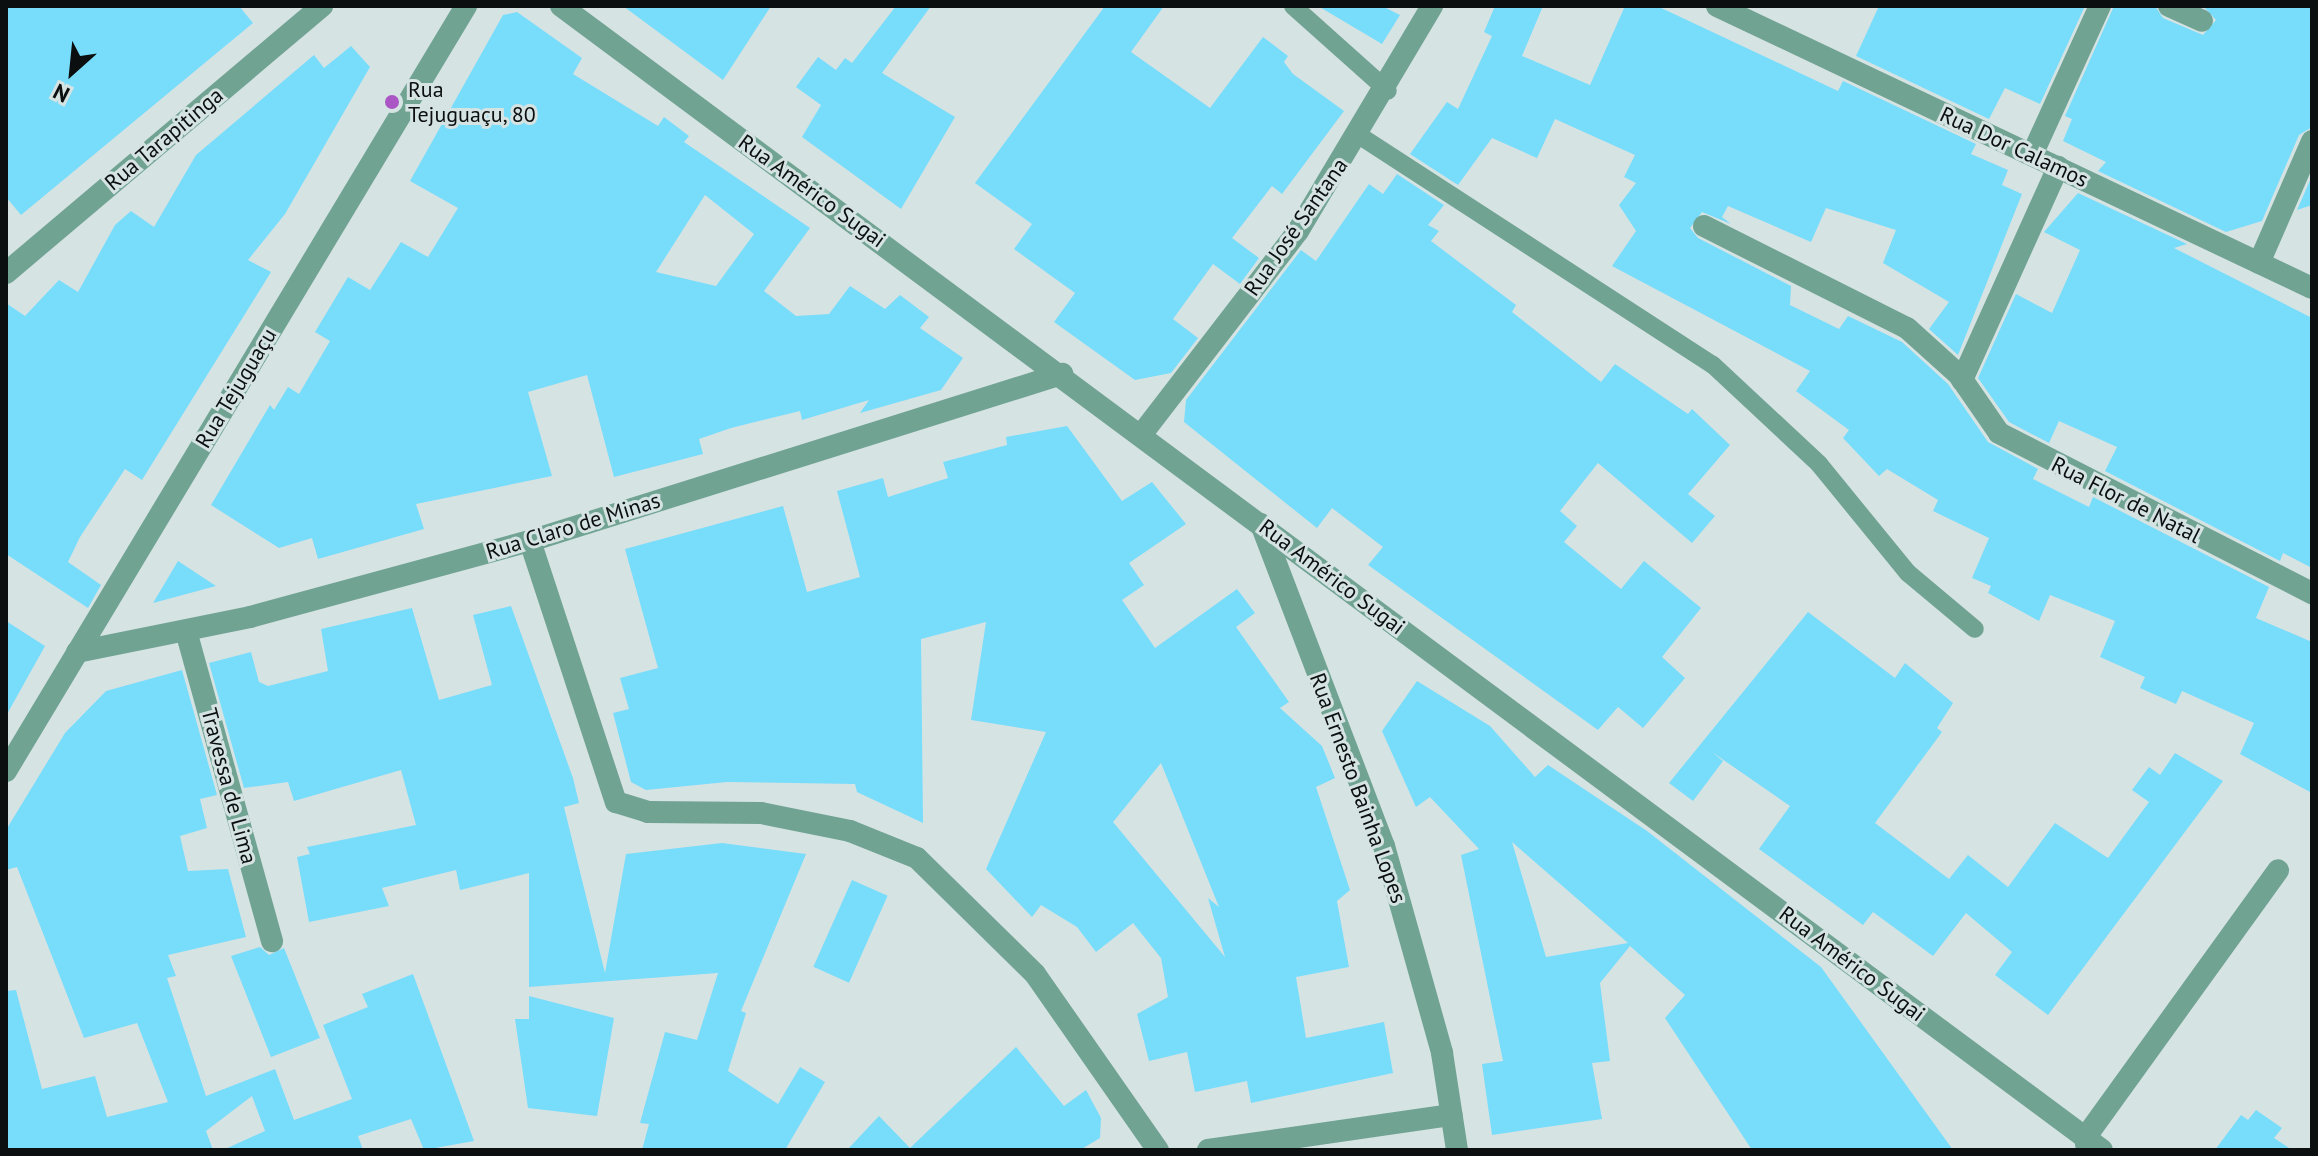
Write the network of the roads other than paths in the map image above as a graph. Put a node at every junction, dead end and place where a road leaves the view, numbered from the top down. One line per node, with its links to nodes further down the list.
1 (322, 6): 17 (street, Rua Tarapitinga)
2 (466, 6): 27 (street, Rua Tejuguaçu)
3 (561, 6): 19 (street, Rua Américo Sugai)
4 (1293, 6): 10 (lane)
5 (1432, 6): 10 (street, Rua José Santana)
6 (1717, 6): 13 (street, Rua Dor Calamos)
7 (2100, 6): 13 (street)
8 (2169, 6): 9 (street)
9 (2202, 21)
10 (1388, 91): 11 (street, Rua José Santana)
11 (1360, 136): 21 (street, Rua José Santana); 25 (lane)
12 (2312, 141): 16 (street)
13 (2032, 155): 14 (street, Rua Dor Calamos)
14 (2058, 167): 16 (street, Rua Dor Calamos); 20 (street)
15 (1704, 226): 20 (street, Rua Flor de Natal)
16 (2259, 263): 18 (street, Rua Dor Calamos)
17 (6, 273)
18 (2312, 288)
19 (1062, 374): 21 (street, Rua Américo Sugai); 23 (street, Rua Claro de Minas)
20 (1962, 380): 24 (street, Rua Flor de Natal)
21 (1141, 435): 22 (street, Rua Américo Sugai)
22 (1261, 524): 31 (street, Rua Ernesto Bainha Lopes); 32 (street, Rua Américo Sugai)
23 (530, 541): 26 (street, Rua Claro de Minas); 33 (street)
24 (2312, 593)
25 (1975, 629)
26 (186, 631): 27 (street, Rua Claro de Minas); 30 (street, Travessa de Lima)
27 (77, 652): 28 (street, Rua Tejuguaçu)
28 (6, 771)
29 (2278, 870): 32 (street)
30 (272, 941)
31 (1452, 1115): 34 (street); 35 (street, Rua Ernesto Bainha Lopes)
32 (2092, 1146)
33 (1158, 1150)
34 (1208, 1150)
35 (1457, 1150)

